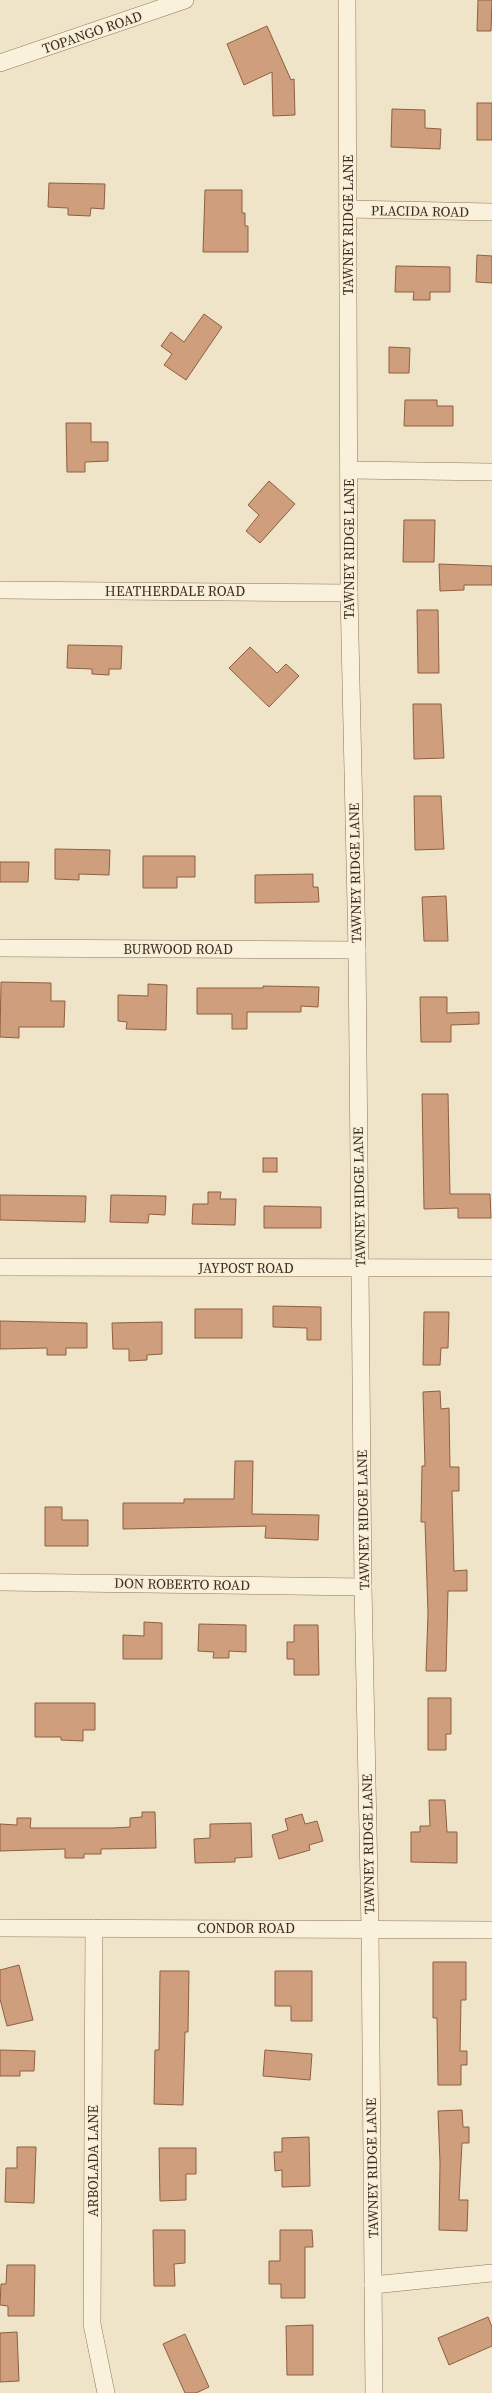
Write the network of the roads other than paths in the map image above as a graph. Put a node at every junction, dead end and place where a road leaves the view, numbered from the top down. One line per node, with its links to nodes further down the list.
1 (185, 0): 3 (street, TOPANGO ROAD)
2 (347, 0): 4 (street, TAWNEY RIDGE LANE)
3 (0, 63)
4 (348, 210): 5 (street, PLACIDA ROAD); 6 (street, TAWNEY RIDGE LANE)
5 (492, 212)
6 (349, 470): 7 (street); 9 (street, TAWNEY RIDGE LANE)
7 (492, 472)
8 (0, 590): 9 (street, HEATHERDALE ROAD)
9 (349, 593): 11 (street, TAWNEY RIDGE LANE)
10 (0, 948): 11 (street, BURWOOD ROAD)
11 (357, 950): 14 (street, TAWNEY RIDGE LANE)
12 (0, 1267): 14 (street, JAYPOST ROAD)
13 (492, 1268): 14 (street, JAYPOST ROAD)
14 (360, 1269): 16 (street, TAWNEY RIDGE LANE)
15 (0, 1582): 16 (street, DON ROBERTO ROAD)
16 (364, 1587): 19 (street, TAWNEY RIDGE LANE)
17 (0, 1928): 18 (street, CONDOR ROAD)
18 (94, 1928): 19 (street, CONDOR ROAD); 23 (street, ARBOLADA LANE)
19 (370, 1929): 20 (street, CONDOR ROAD); 22 (street, TAWNEY RIDGE LANE)
20 (492, 1930)
21 (492, 2273): 22 (street)
22 (374, 2285): 24 (street, TAWNEY RIDGE LANE)
23 (106, 2393)
24 (374, 2393)

